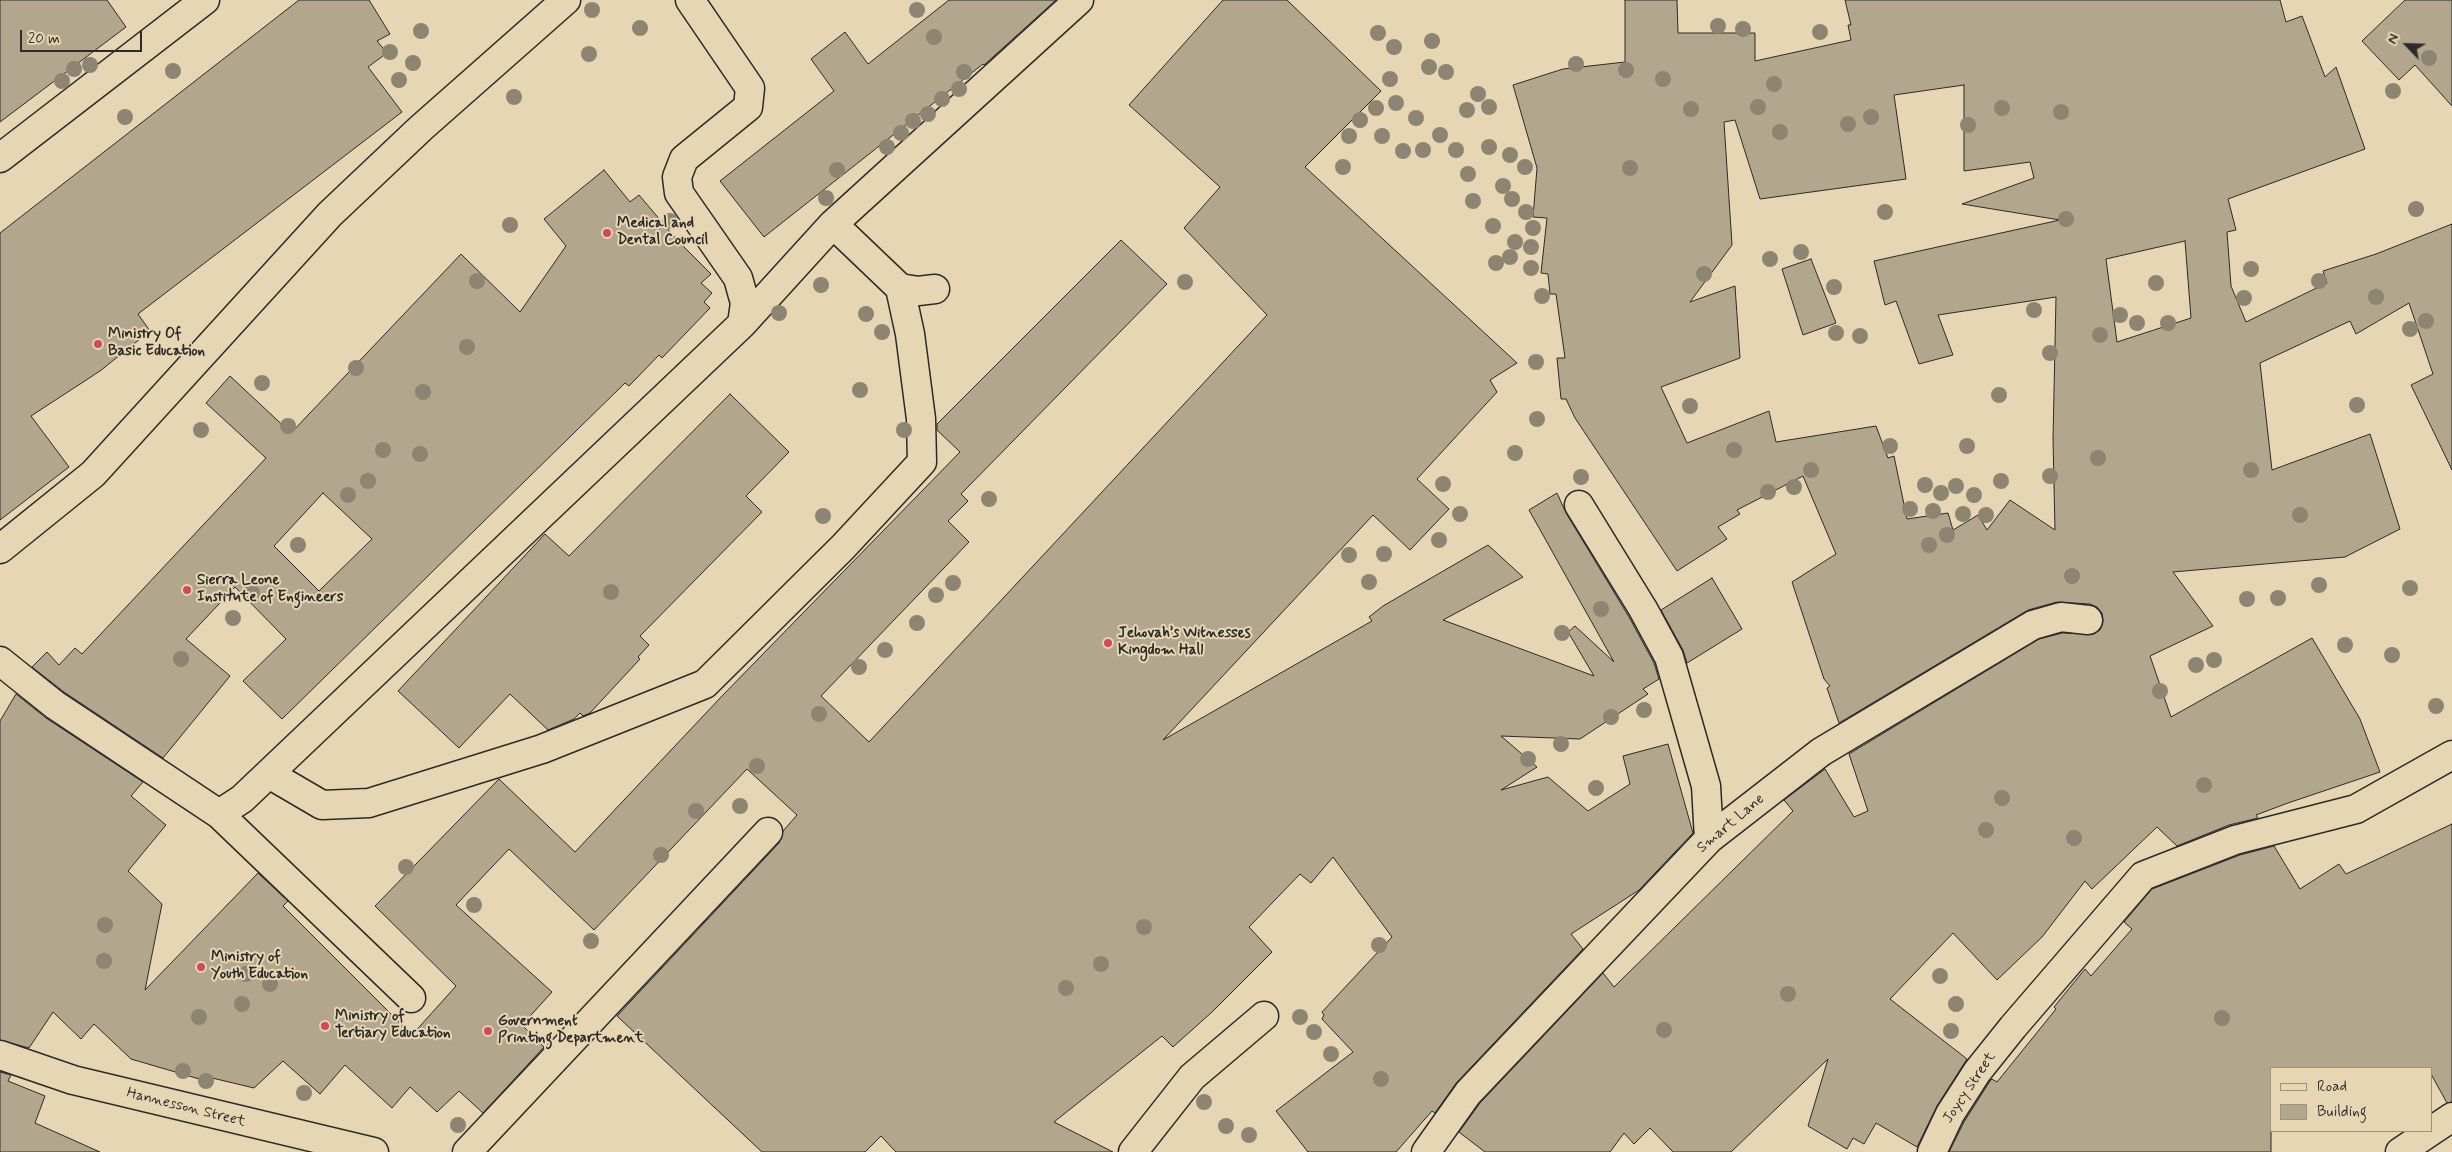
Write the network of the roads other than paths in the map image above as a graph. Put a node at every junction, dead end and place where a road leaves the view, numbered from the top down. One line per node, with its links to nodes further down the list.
1 (205, 0): 5 (street)
2 (566, 0): 11 (street)
3 (690, 0): 9 (street)
4 (1079, 0): 6 (street)
5 (0, 158)
6 (833, 224): 7 (street); 9 (street)
7 (900, 288): 8 (street); 15 (street)
8 (936, 289)
9 (742, 324): 15 (street)
10 (1579, 505): 18 (street)
11 (0, 549)
12 (2088, 620): 18 (street, Smart Lane)
13 (0, 661): 16 (street)
14 (2452, 755): 29 (street, Joycy Street)
15 (269, 774): 16 (street)
16 (219, 814): 19 (street)
17 (768, 832): 26 (street)
18 (1709, 839): 28 (street, Smart Lane)
19 (411, 998)
20 (1264, 1016): 27 (street)
21 (0, 1055): 25 (street, Hannesson Street)
22 (2452, 1117): 23 (street)
23 (2432, 1130)
24 (2430, 1132): 30 (street)
25 (374, 1152)
26 (467, 1152)
27 (1134, 1152)
28 (1426, 1152)
29 (1932, 1152)
30 (2400, 1152)

